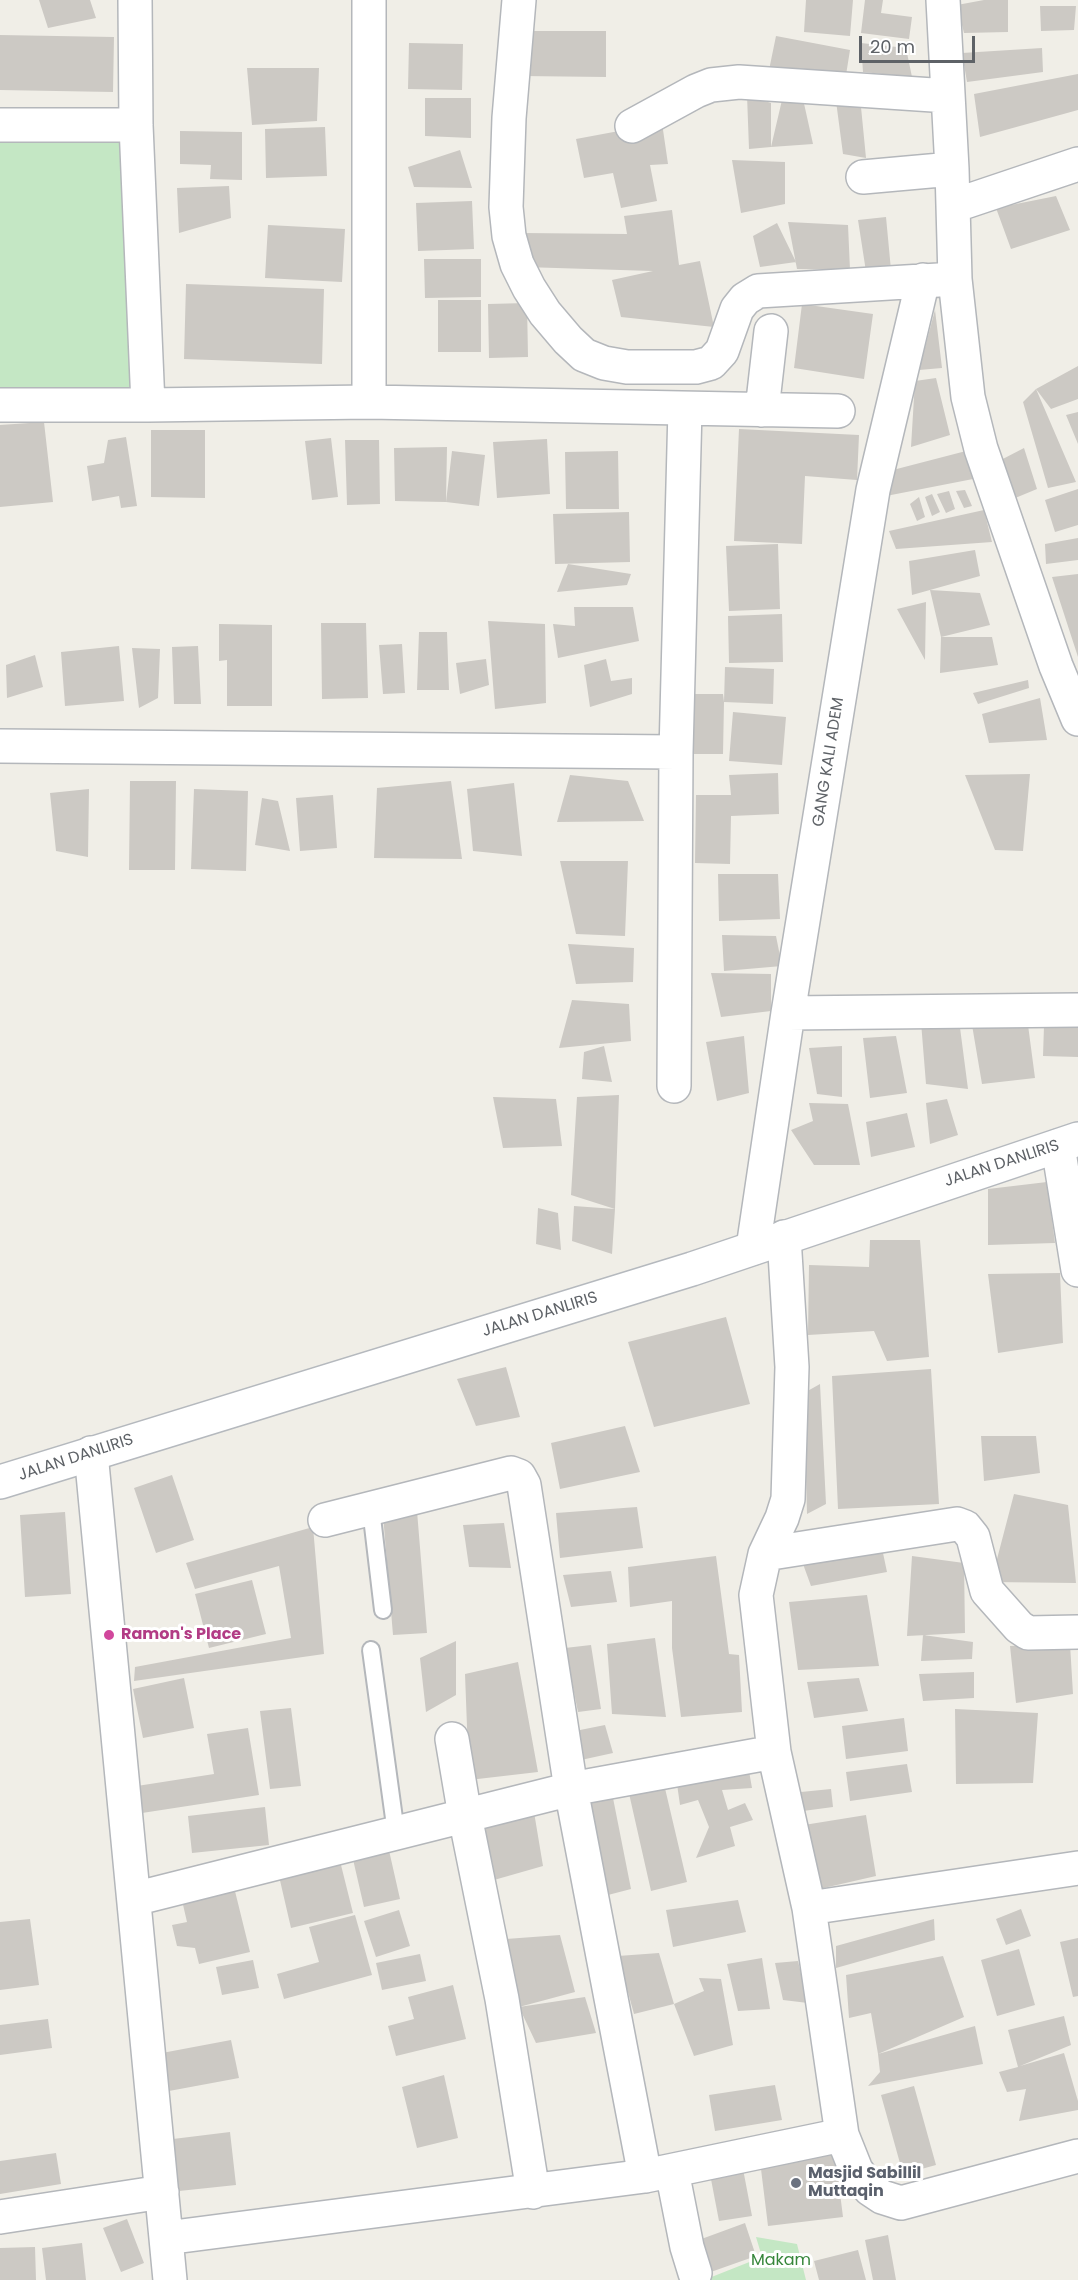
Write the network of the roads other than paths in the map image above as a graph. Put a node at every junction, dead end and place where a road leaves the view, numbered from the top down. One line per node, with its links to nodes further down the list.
1 (135, 0): 7 (street)
2 (369, 0): 15 (street)
3 (519, 0): 13 (street)
4 (943, 0): 5 (street)
5 (948, 96): 8 (street); 10 (street)
6 (0, 125): 7 (street)
7 (136, 125): 17 (street)
8 (632, 126)
9 (1078, 164): 12 (street)
10 (952, 169): 11 (street); 12 (street)
11 (863, 177)
12 (953, 206): 13 (street)
13 (939, 280): 21 (street); 25 (street, GANG KALI ADEM)
14 (771, 331): 19 (street)
15 (369, 402): 17 (street); 18 (street)
16 (0, 405): 17 (street)
17 (148, 405)
18 (685, 409): 19 (street); 23 (street)
19 (762, 410): 20 (street)
20 (838, 411)
21 (1078, 719)
22 (0, 746): 23 (street)
23 (676, 752): 26 (street)
24 (1078, 1010): 25 (street)
25 (788, 1013): 29 (street, GANG KALI ADEM)
26 (674, 1086)
27 (1068, 1142): 28 (street, JALAN DANLIRIS); 30 (street)
28 (784, 1237): 29 (street, JALAN DANLIRIS); 35 (street)
29 (753, 1248): 31 (street, JALAN DANLIRIS)
30 (1078, 1270)
31 (91, 1453): 32 (street, JALAN DANLIRIS); 45 (street)
32 (0, 1482)
33 (371, 1509): 34 (street); 36 (lane); 41 (street)
34 (325, 1520)
35 (765, 1554): 37 (street); 40 (street)
36 (383, 1610)
37 (1078, 1632)
38 (371, 1650): 43 (lane)
39 (452, 1739): 42 (street)
40 (774, 1752): 41 (street); 46 (street)
41 (571, 1789): 42 (street); 49 (street)
42 (465, 1816): 43 (street); 51 (street)
43 (396, 1833): 45 (street)
44 (1078, 1868): 46 (street)
45 (134, 1899): 50 (street)
46 (809, 1908): 47 (street)
47 (842, 2135): 48 (street); 49 (street)
48 (1078, 2156)
49 (659, 2173): 51 (street); 54 (street)
50 (162, 2192): 52 (street); 53 (street)
51 (533, 2192): 53 (street)
52 (0, 2217)
53 (166, 2238): 55 (street)
54 (695, 2273)
55 (170, 2280)

